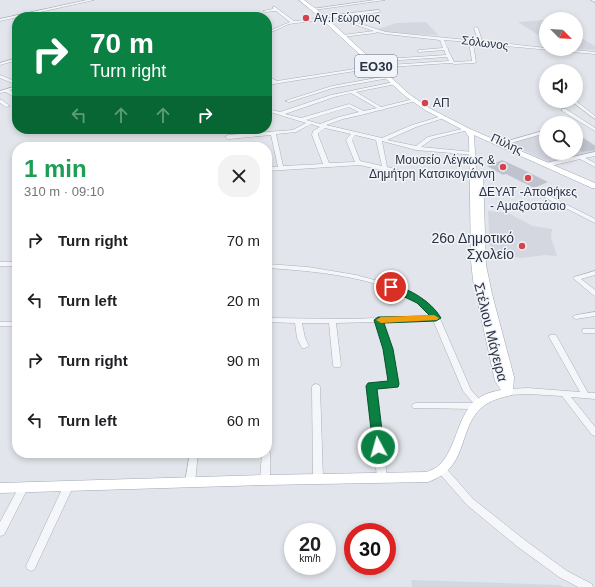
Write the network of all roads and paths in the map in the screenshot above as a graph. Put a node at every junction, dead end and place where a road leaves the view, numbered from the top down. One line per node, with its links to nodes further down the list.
1 (92, 0): 9 (street)
2 (301, 0): 6 (main road, Πύλης / ΕΟ30)
3 (380, 0): 4 (street); 6 (street)
4 (384, 0)
5 (354, 8): 10 (street)
6 (314, 9): 10 (main road, Πύλης / ΕΟ30)
7 (265, 11): 15 (street)
8 (379, 11): 10 (street)
9 (36, 12)
10 (323, 16): 15 (street); 20 (street, Σόλωνος); 21 (main road, Πύλης / ΕΟ30)
11 (12, 17): 12 (street)
12 (8, 18): 13 (street); 14 (street)
13 (12, 19)
14 (0, 20)
15 (293, 22): 17 (street)
16 (272, 23): 17 (street)
17 (287, 23): 19 (street)
18 (476, 28): 25 (street)
19 (272, 30)
20 (379, 32): 21 (street); 22 (street, Σόλωνος)
21 (343, 36): 35 (main road, Πύλης / ΕΟ30)
22 (424, 36): 23 (street, Σόλωνος); 25 (street, Σόλωνος)
23 (441, 38): 24 (street, Σόλωνος); 28 (street)
24 (471, 41): 27 (street, Σόλωνος); 33 (street)
25 (480, 41): 26 (street, Σόλωνος)
26 (539, 48)
27 (539, 48)
28 (447, 49): 29 (street); 33 (street)
29 (419, 51)
30 (583, 51): 32 (street, Σόλωνος)
31 (583, 51): 32 (street, Σόλωνος)
32 (595, 52)
33 (451, 58): 35 (street); 37 (street)
34 (12, 60): 36 (street)
35 (370, 61): 37 (main road, Πύλης / ΕΟ30)
36 (0, 64)
37 (377, 67): 39 (main road, Πύλης / ΕΟ30); 42 (street)
38 (0, 76): 41 (street)
39 (387, 77): 43 (main road, Πύλης / ΕΟ30); 52 (street)
40 (272, 79): 42 (street)
41 (12, 82)
42 (277, 83): 44 (street)
43 (394, 83): 48 (street); 50 (main road, Πύλης / ΕΟ30)
44 (272, 84)
45 (12, 88): 46 (street)
46 (7, 90): 47 (street); 49 (street)
47 (0, 92)
48 (352, 92): 56 (street); 60 (street)
49 (12, 94)
50 (414, 100): 54 (main road, Πύλης / ΕΟ30); 56 (street)
51 (0, 101): 53 (street)
52 (287, 101)
53 (8, 106)
54 (425, 107): 62 (main road, Πύλης / ΕΟ30); 77 (main road, Πύλης / ΕΟ30)
55 (582, 108): 63 (street)
56 (382, 109): 59 (street)
57 (564, 110): 61 (street)
58 (272, 112): 60 (street)
59 (365, 113): 64 (street); 68 (street)
60 (280, 114): 64 (street)
61 (574, 116)
62 (442, 117): 69 (main road, Πύλης / ΕΟ30); 76 (street)
63 (595, 118): 65 (street)
64 (303, 120): 66 (street)
65 (583, 121)
66 (311, 122): 68 (street); 71 (street)
67 (583, 122): 70 (street)
68 (322, 126): 72 (street); 88 (street)
69 (467, 129): 77 (main road, Πύλης / ΕΟ30); 77 (main road); 79 (street)
70 (595, 130)
71 (273, 133): 89 (street)
72 (354, 133): 76 (street); 85 (street)
73 (539, 133): 78 (street)
74 (262, 134): 75 (street)
75 (228, 137)
76 (380, 139): 79 (street); 91 (street)
77 (483, 140): 78 (main road, Πύλης / ΕΟ30); 80 (main road, Στέλιου Μάγειρα); 116 (main road, Στέλιου Μάγειρα)
78 (501, 143): 86 (main road, Πύλης / ΕΟ30)
79 (416, 148): 80 (street)
80 (473, 154): 116 (main road, Στέλιου Μάγειρα)
81 (595, 154): 82 (street)
82 (583, 157)
83 (583, 159): 87 (street)
84 (569, 160): 86 (street)
85 (358, 163): 88 (street); 91 (street)
86 (548, 164): 93 (main road, Πύλης / ΕΟ30)
87 (595, 165)
88 (327, 166): 89 (street)
89 (281, 168): 90 (street)
90 (272, 169)
91 (385, 169): 92 (street)
92 (397, 171)
93 (594, 186)
94 (540, 193): 95 (street)
95 (595, 221)
96 (0, 264): 97 (street)
97 (12, 264)
98 (272, 266): 103 (street)
99 (595, 272): 100 (street)
100 (595, 294)
101 (595, 314): 102 (street)
102 (576, 317)
103 (436, 318): 106 (street); 120 (street)
104 (272, 320): 105 (street)
105 (298, 320): 107 (street); 113 (street)
106 (378, 320): 107 (street); 126 (street)
107 (332, 321): 114 (street)
108 (0, 324): 109 (street)
109 (12, 324)
110 (586, 331): 111 (street)
111 (595, 331)
112 (553, 337): 118 (street)
113 (305, 346)
114 (337, 365)
115 (316, 387): 127 (street)
116 (508, 392): 117 (street); 120 (main road)
117 (565, 395): 118 (street); 122 (street)
118 (586, 396): 119 (street)
119 (595, 396)
120 (477, 404): 121 (street); 125 (main road)
121 (416, 406)
122 (595, 433)
123 (193, 458): 129 (street)
124 (266, 458): 128 (street)
125 (442, 470): 126 (main road); 135 (street)
126 (382, 478): 127 (main road)
127 (318, 479): 128 (main road)
128 (265, 480): 129 (main road)
129 (190, 482): 130 (main road)
130 (68, 487): 132 (main road); 134 (street)
131 (0, 488): 132 (main road)
132 (23, 488): 133 (street)
133 (0, 532)
134 (31, 566)
135 (588, 587)

